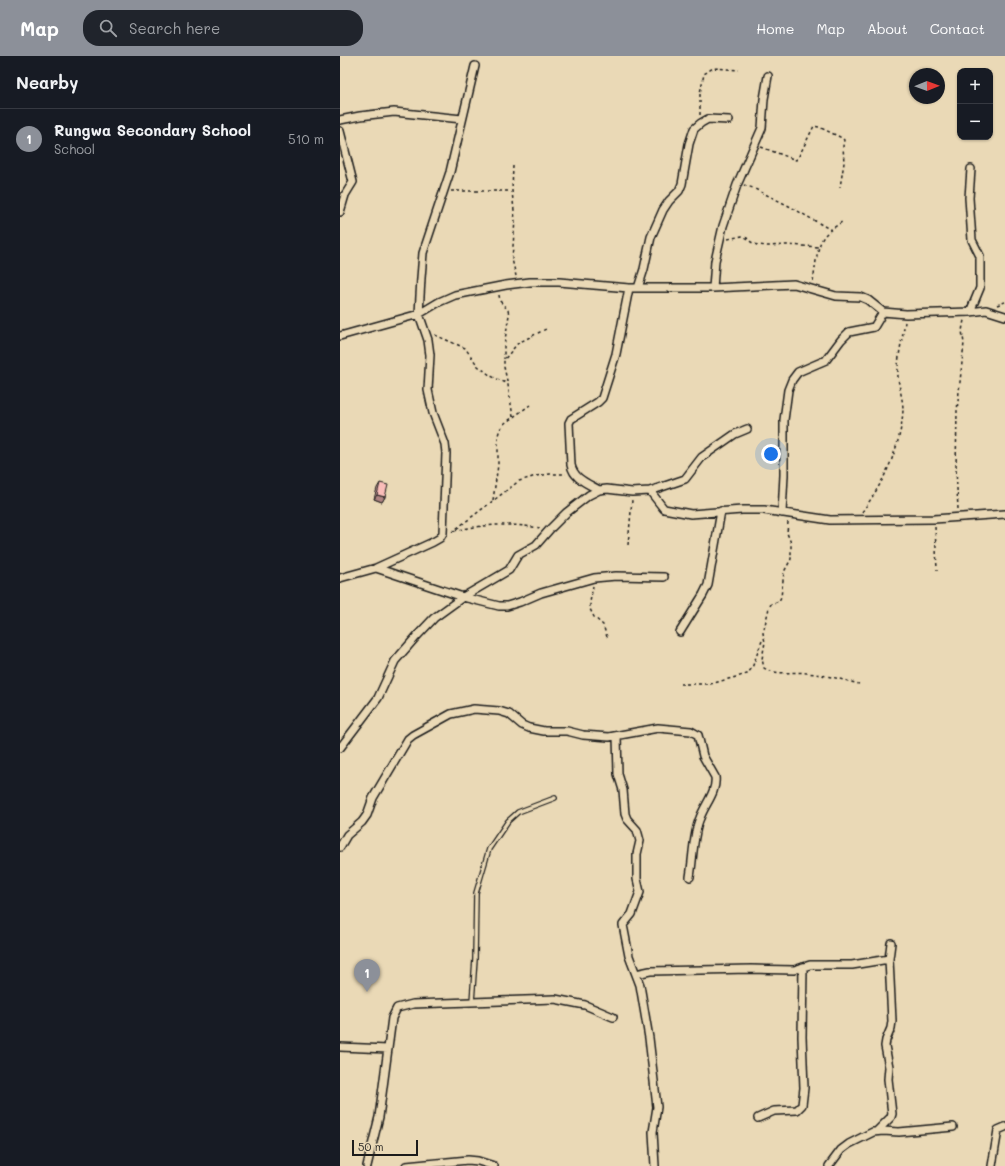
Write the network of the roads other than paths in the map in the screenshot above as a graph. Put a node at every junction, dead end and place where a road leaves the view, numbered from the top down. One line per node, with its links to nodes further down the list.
1 (475, 66): 3 (street)
2 (768, 76): 11 (street)
3 (462, 119): 4 (street); 14 (street)
4 (340, 120)
5 (729, 120): 10 (street)
6 (340, 131): 8 (street)
7 (971, 170): 13 (street)
8 (340, 212)
9 (629, 288): 10 (street); 14 (street); 18 (street)
10 (638, 288): 11 (street)
11 (713, 288): 12 (street)
12 (883, 312): 13 (street); 21 (street)
13 (968, 312): 15 (street)
14 (419, 314): 16 (street); 23 (street)
15 (1005, 316)
16 (340, 336)
17 (747, 428): 19 (street)
18 (599, 490): 19 (street); 26 (street)
19 (650, 491): 20 (street)
20 (721, 511): 21 (street); 27 (street)
21 (785, 513): 22 (street)
22 (1005, 514)
23 (376, 568): 25 (street); 26 (street)
24 (664, 577): 26 (street)
25 (340, 578)
26 (463, 596): 29 (street)
27 (680, 632)
28 (618, 736): 31 (street); 32 (street); 36 (street)
29 (340, 748)
30 (555, 798): 37 (lane)
31 (340, 847)
32 (690, 877)
33 (890, 943): 34 (street)
34 (890, 959): 35 (street); 44 (street)
35 (803, 967): 36 (street); 41 (street)
36 (636, 974): 48 (street)
37 (472, 1002): 38 (street); 40 (street)
38 (613, 1017)
39 (340, 1047): 40 (street)
40 (388, 1049): 45 (street)
41 (758, 1118)
42 (953, 1127): 44 (street)
43 (1005, 1127): 50 (street)
44 (877, 1131): 49 (street)
45 (367, 1166)
46 (406, 1166): 47 (street)
47 (494, 1166)
48 (654, 1166)
49 (829, 1166)
50 (992, 1166)

